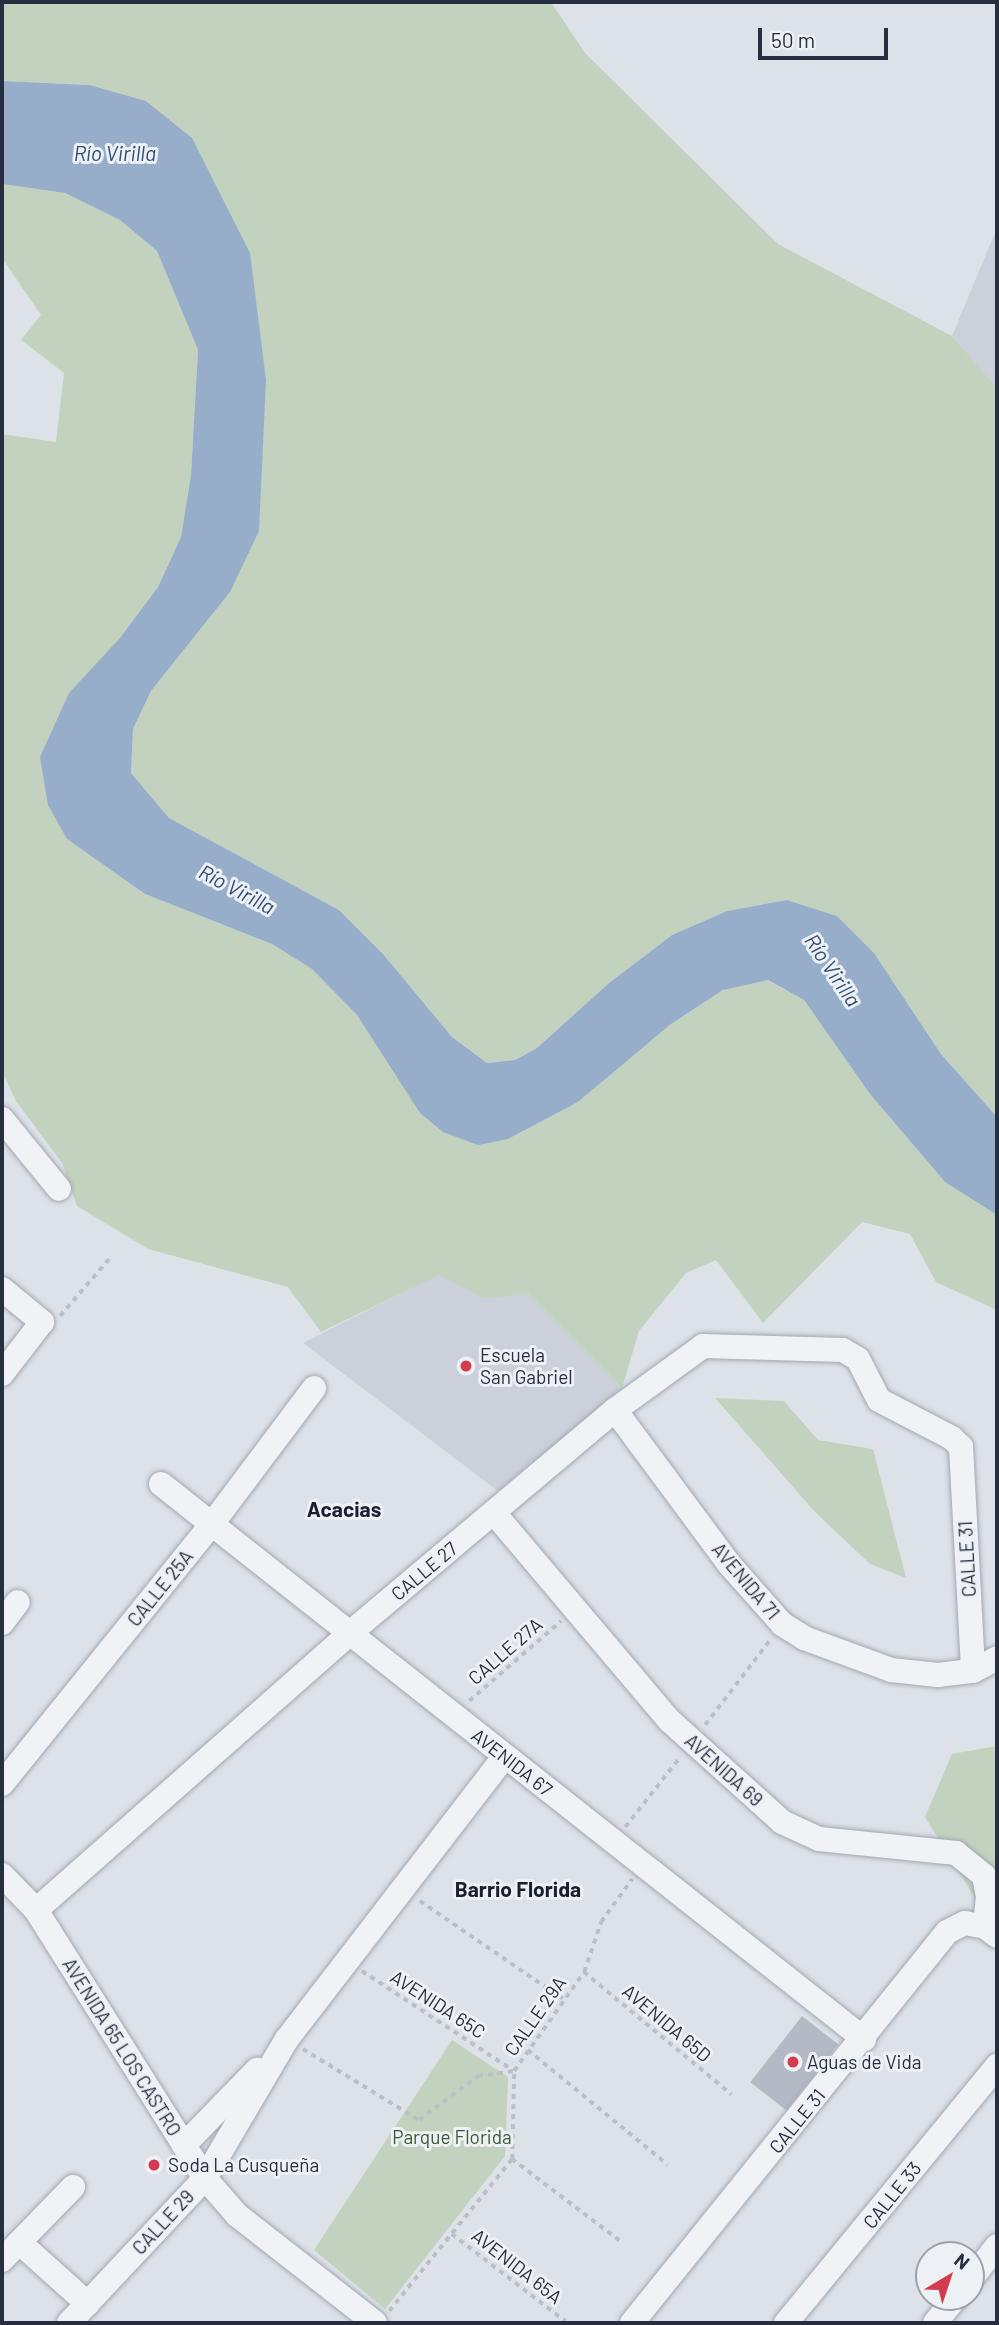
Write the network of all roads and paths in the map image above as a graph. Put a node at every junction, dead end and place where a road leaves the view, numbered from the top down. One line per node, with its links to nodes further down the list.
1 (2, 1119): 2 (street)
2 (59, 1189)
3 (109, 1259): 5 (path)
4 (2, 1289): 5 (street)
5 (42, 1322): 6 (street)
6 (2, 1374)
7 (314, 1388): 12 (street, CALLE 25A)
8 (615, 1410): 9 (street, CALLE 27); 11 (street, CALLE 27); 18 (street, AVENIDA 71)
9 (961, 1447): 18 (street, CALLE 31)
10 (161, 1485): 12 (street, AVENIDA 67)
11 (494, 1513): 14 (street, AVENIDA 69); 16 (street, CALLE 27)
12 (212, 1524): 16 (street, AVENIDA 67); 21 (street, CALLE 25A)
13 (18, 1602): 15 (street)
14 (576, 1608): 19 (path, CALLE 27A); 26 (street, AVENIDA 69)
15 (2, 1623)
16 (350, 1633): 19 (street, AVENIDA 67); 25 (street, CALLE 27)
17 (997, 1658): 18 (street)
18 (973, 1671)
19 (453, 1715): 20 (street, AVENIDA 67)
20 (505, 1756): 22 (street, AVENIDA 67); 24 (street, CALLE 29)
21 (2, 1784)
22 (642, 1864): 28 (path, CALLE 29A); 31 (street, AVENIDA 67)
23 (2, 1875): 25 (street, AVENIDA 65 LOS CASTRO)
24 (401, 1888): 27 (street, CALLE 29); 29 (path)
25 (36, 1910): 36 (street, AVENIDA 65 LOS CASTRO)
26 (983, 1929): 31 (street, CALLE 31)
27 (346, 1960): 30 (street, CALLE 29); 34 (path, AVENIDA 65C)
28 (584, 1972): 29 (path, CALLE 29A); 35 (path, AVENIDA 65D)
29 (563, 1999): 32 (path, CALLE 29A)
30 (287, 2039): 34 (path); 36 (street, CALLE 29); 39 (street, CALLE 29)
31 (863, 2039): 51 (street, CALLE 31)
32 (528, 2050): 34 (path, CALLE 29A); 38 (path)
33 (997, 2066): 52 (street, CALLE 33)
34 (514, 2071): 37 (path, CALLE 29A)
35 (732, 2095)
36 (184, 2145): 39 (street, AVENIDA 65 LOS CASTRO)
37 (512, 2159): 41 (path); 43 (path)
38 (668, 2165)
39 (205, 2178): 47 (street, CALLE 29); 48 (street, AVENIDA 65 LOS CASTRO)
40 (74, 2187): 42 (street)
41 (452, 2234): 48 (path); 49 (path, AVENIDA 65A)
42 (20, 2243): 45 (street); 47 (street)
43 (623, 2243)
44 (997, 2246): 46 (street)
45 (2, 2260)
46 (985, 2261)
47 (88, 2304): 50 (street, CALLE 29)
48 (382, 2318)
49 (565, 2321)
50 (69, 2323)
51 (632, 2323)
52 (786, 2323)

